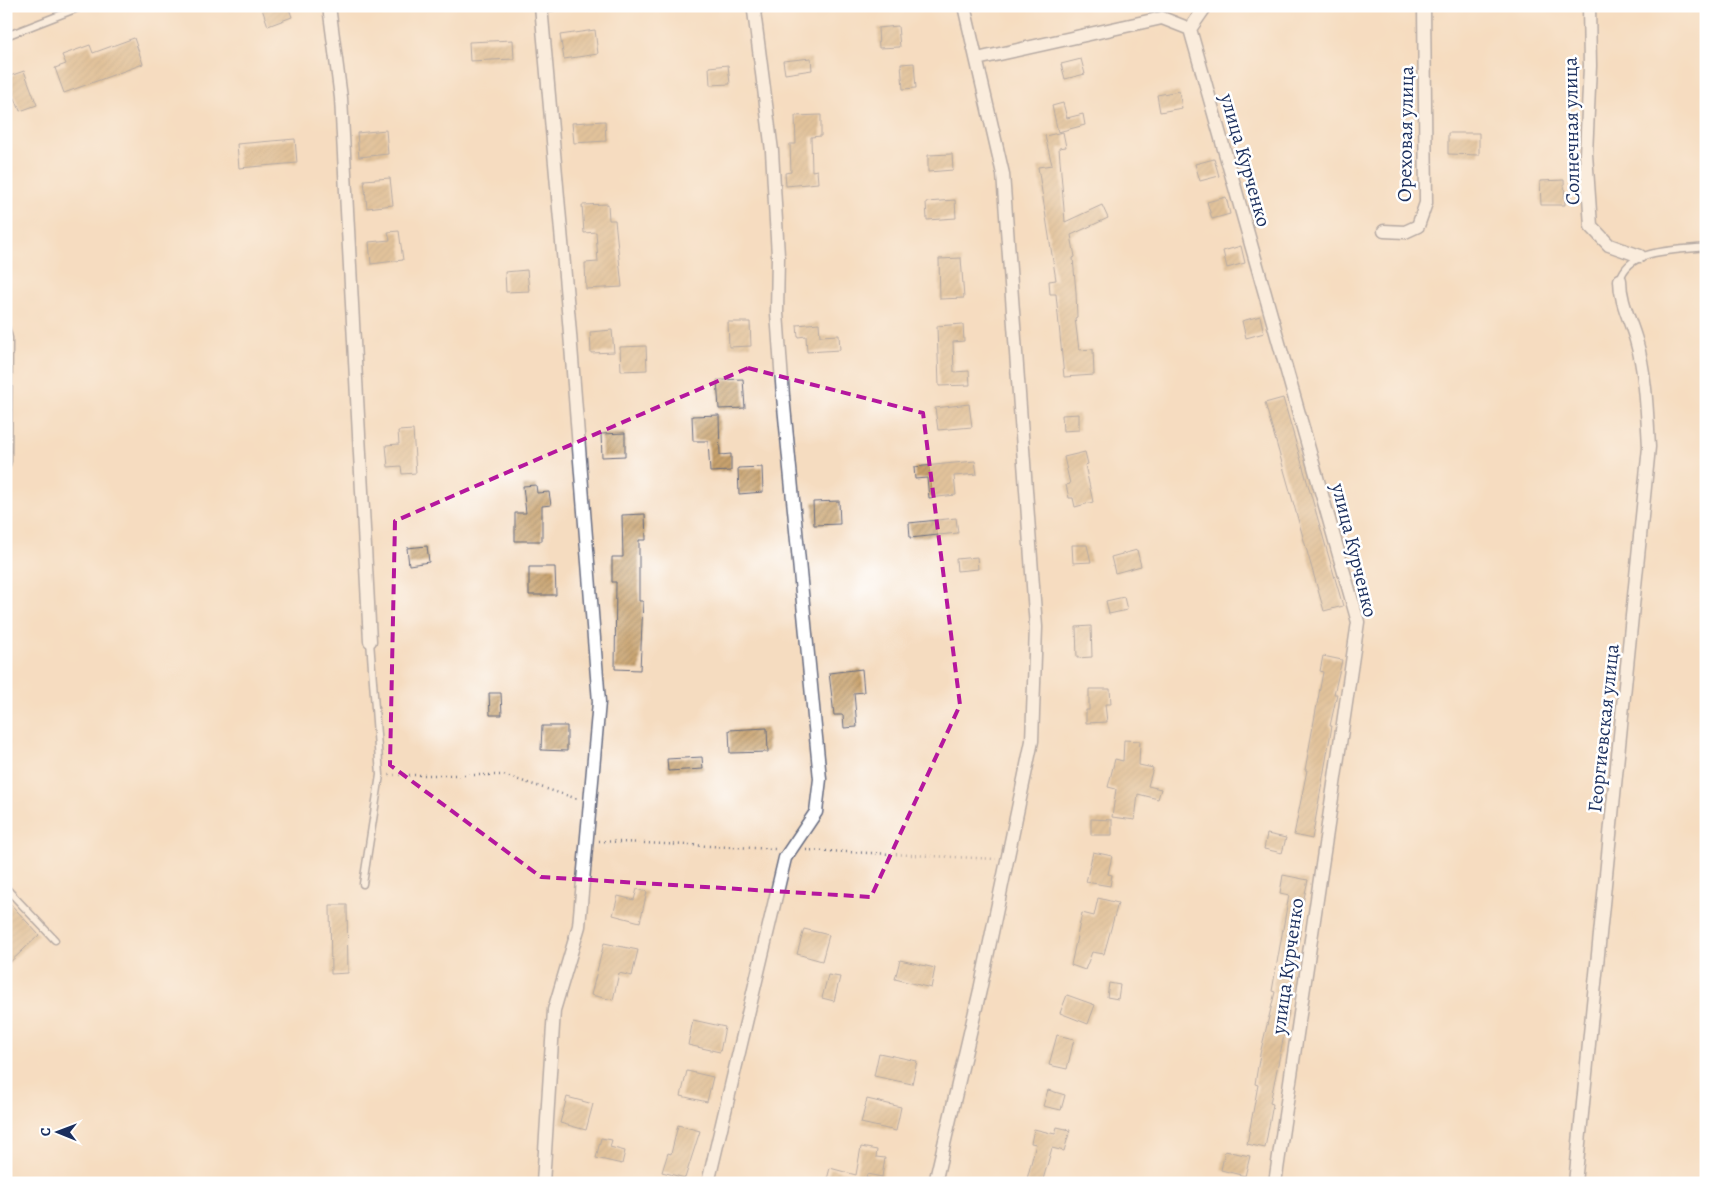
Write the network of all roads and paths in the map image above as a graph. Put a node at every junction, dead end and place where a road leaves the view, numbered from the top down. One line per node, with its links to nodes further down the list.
1 (84, 6): 11 (lane)
2 (329, 6): 19 (street)
3 (557, 6): 9 (lane)
4 (759, 6): 26 (street)
5 (964, 6): 12 (street)
6 (1206, 6): 10 (street)
7 (1424, 6): 13 (street, Ореховая улица)
8 (1589, 6): 15 (street, Солнечная улица)
9 (541, 8): 21 (street)
10 (1190, 29): 12 (street); 28 (street, улица Курченко)
11 (6, 36)
12 (977, 60): 27 (street)
13 (1384, 231)
14 (1706, 247): 15 (lane)
15 (1640, 256): 16 (lane)
16 (1620, 280): 29 (street, Георгиевская улица)
17 (6, 327): 18 (lane)
18 (6, 468)
19 (370, 640): 20 (lane)
20 (380, 775): 21 (path); 22 (lane)
21 (591, 803): 25 (street)
22 (363, 884)
23 (6, 888): 24 (lane)
24 (55, 940)
25 (543, 1183)
26 (708, 1183)
27 (935, 1183)
28 (1275, 1183)
29 (1575, 1183)

